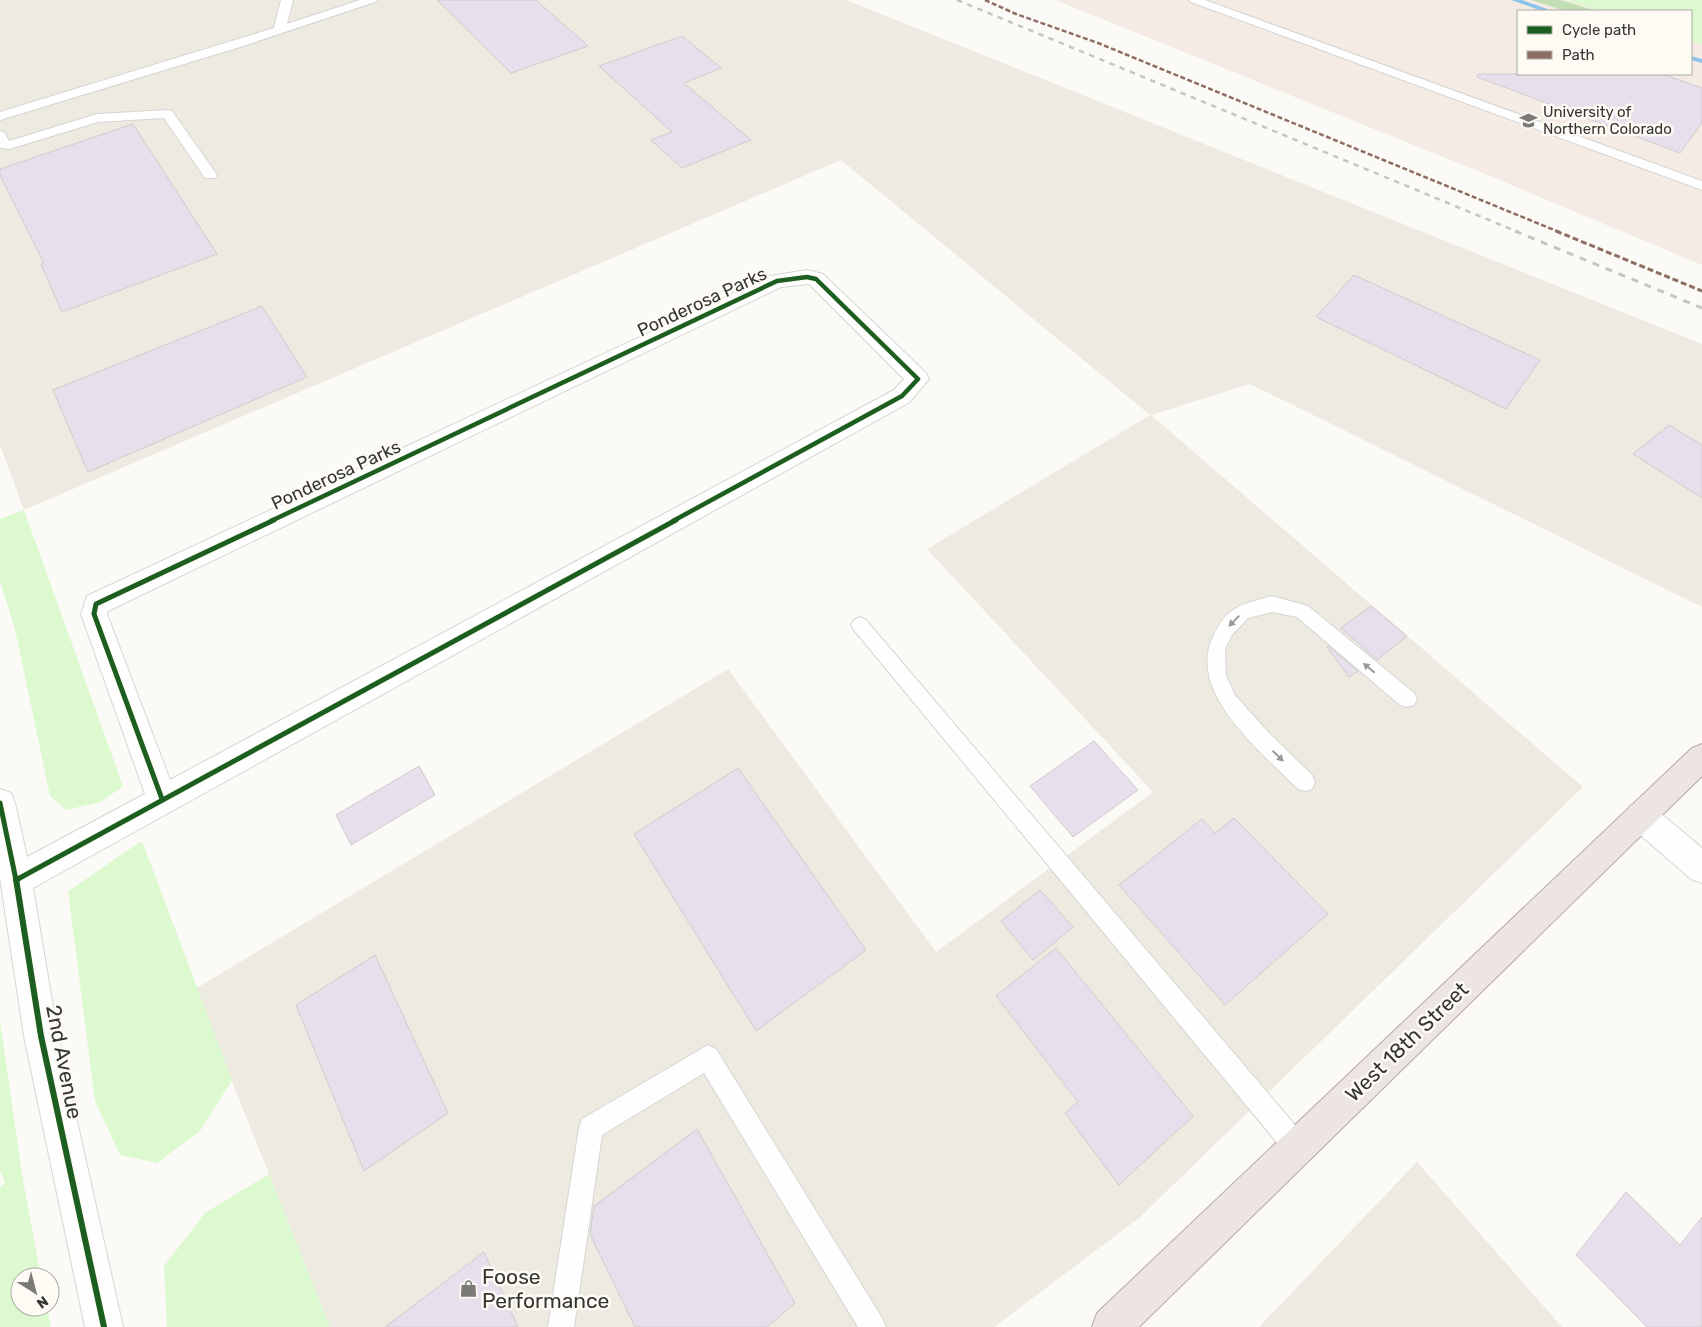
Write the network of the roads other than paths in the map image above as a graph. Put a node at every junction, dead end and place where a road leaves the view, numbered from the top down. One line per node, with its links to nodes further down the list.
1 (286, 0): 4 (lane)
2 (371, 0): 4 (lane)
3 (1195, 0): 8 (lane)
4 (280, 30): 5 (lane)
5 (0, 116)
6 (0, 135): 7 (lane)
7 (210, 175)
8 (1702, 186)
9 (860, 625): 18 (lane)
10 (1407, 699): 12 (lane, one-way to 12)
11 (1702, 757): 15 (main road, West 18th Street)
12 (1305, 782)
13 (162, 799): 13 (street, Ponderosa Parks); 17 (street, Ponderosa Parks)
14 (0, 803): 17 (street, 2nd Avenue)
15 (1640, 816): 16 (street); 18 (main road, West 18th Street)
16 (1702, 868)
17 (16, 880): 19 (street, 2nd Avenue)
18 (1297, 1148): 22 (main road, West 18th Street)
19 (104, 1327)
20 (561, 1327): 21 (lane)
21 (873, 1327)
22 (1111, 1327)

